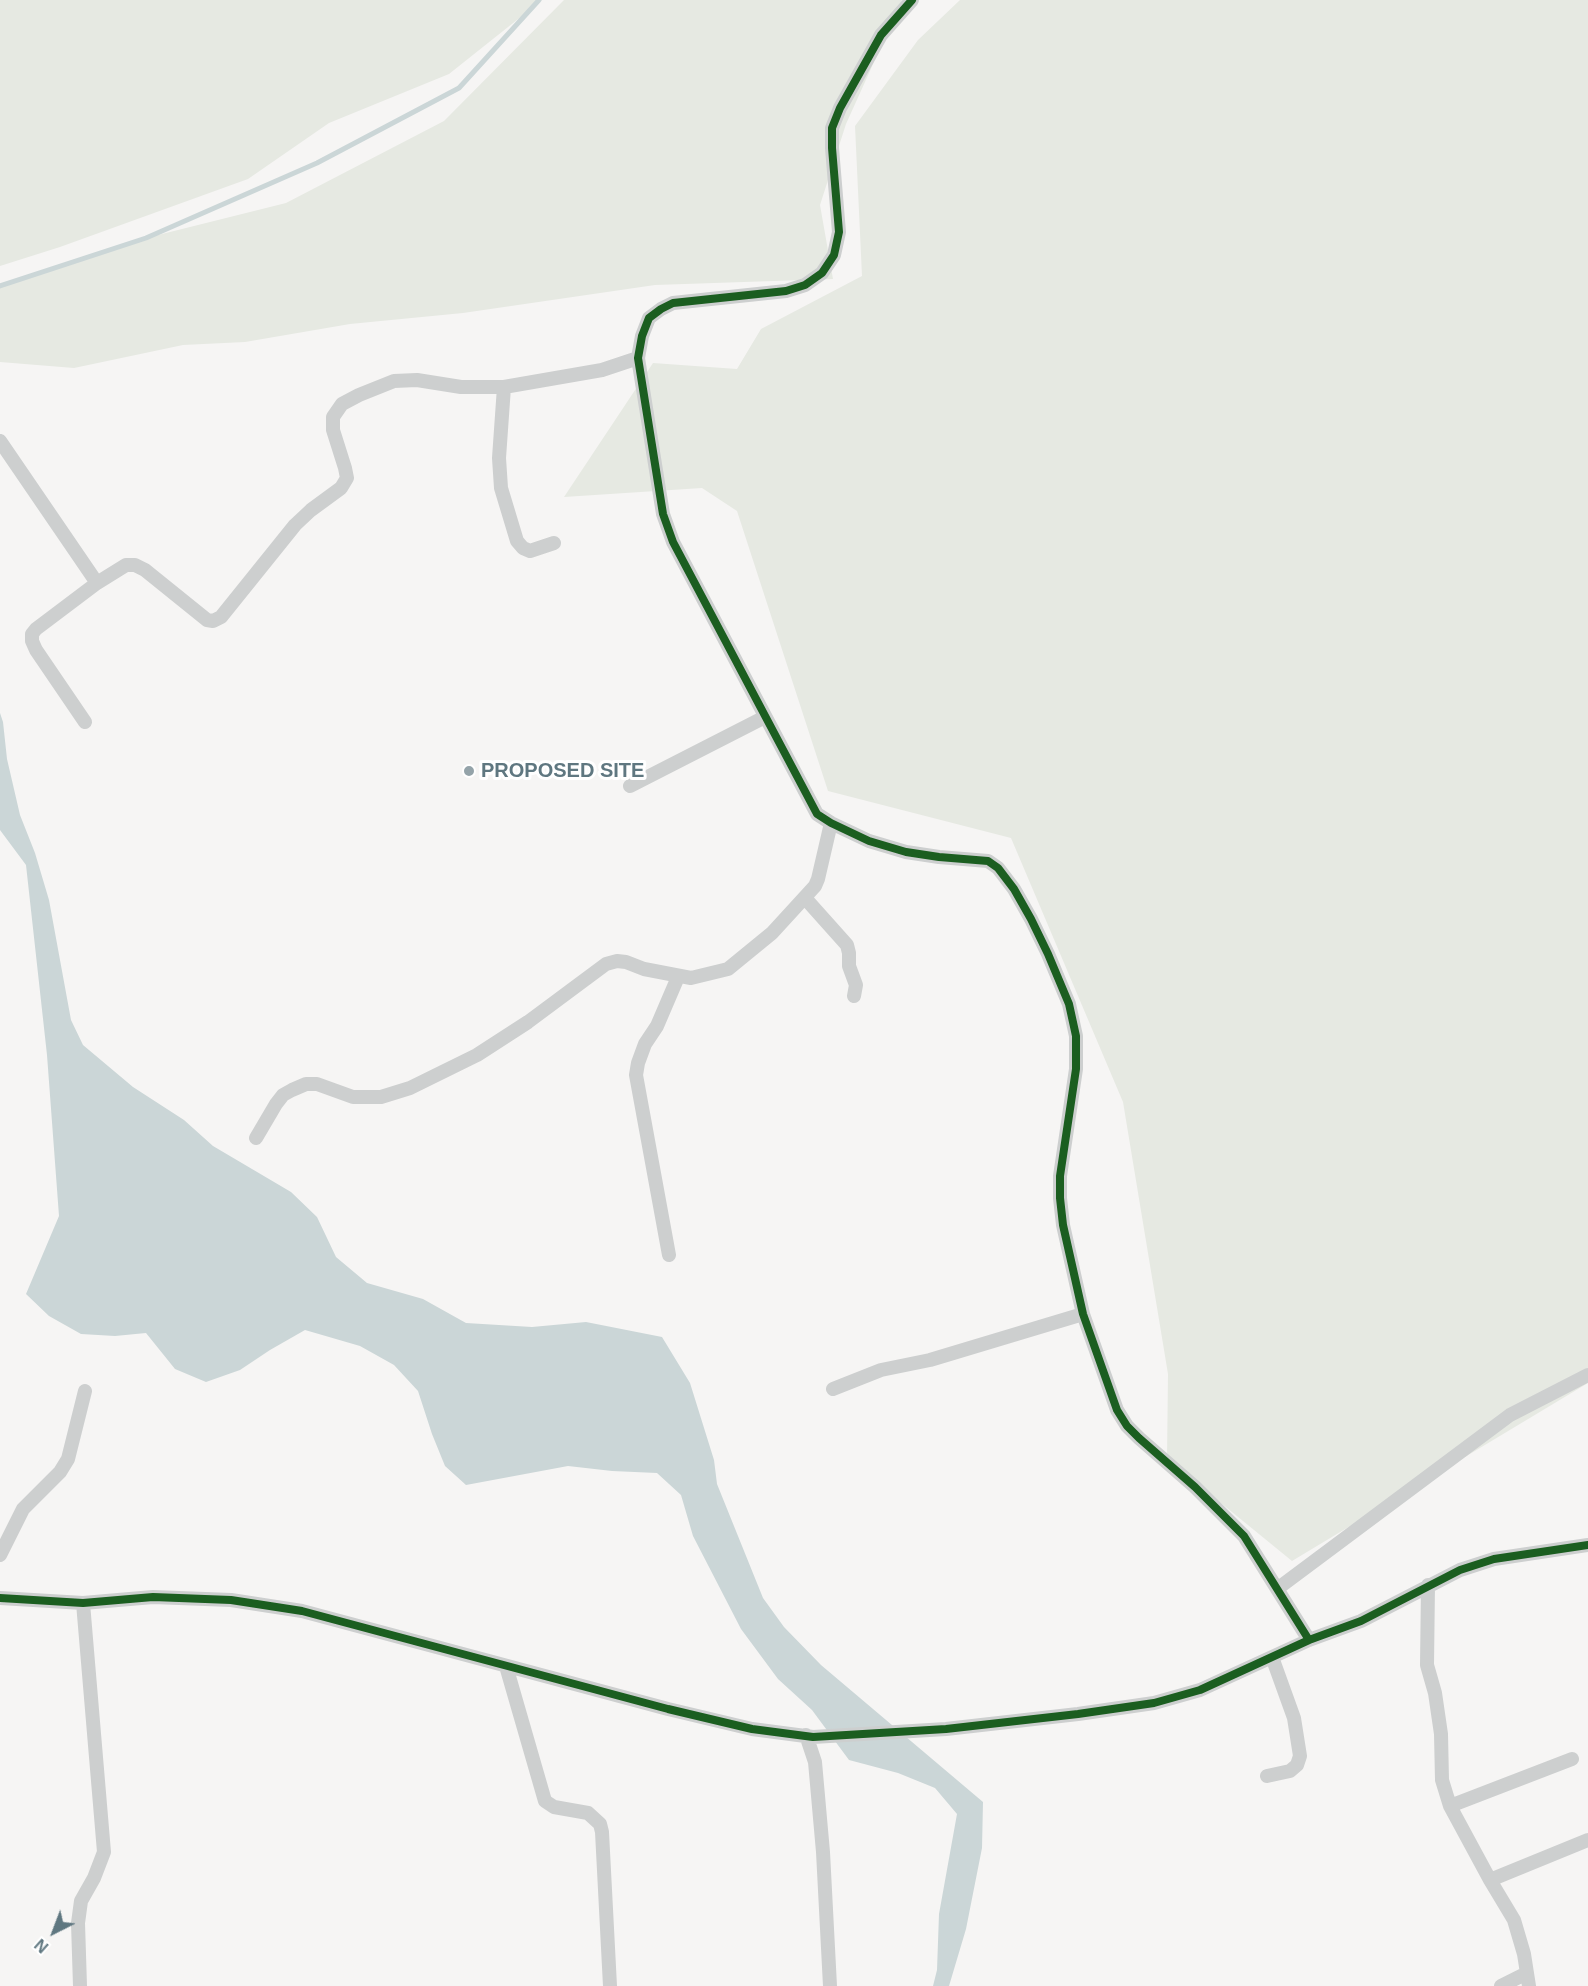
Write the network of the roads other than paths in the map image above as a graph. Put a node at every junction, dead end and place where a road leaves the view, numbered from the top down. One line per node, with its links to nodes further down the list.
1 (912, 0): 2 (street)
2 (638, 358): 3 (street); 7 (street)
3 (504, 387): 5 (street); 6 (street)
4 (0, 441): 6 (street)
5 (554, 543)
6 (97, 583): 8 (street)
7 (765, 717): 9 (street); 10 (street)
8 (85, 722)
9 (630, 786)
10 (831, 823): 11 (street); 16 (street)
11 (805, 898): 12 (street); 13 (street)
12 (678, 977): 14 (street); 15 (street)
13 (854, 996)
14 (256, 1138)
15 (669, 1255)
16 (1083, 1314): 18 (street); 23 (street)
17 (1588, 1375): 23 (street)
18 (833, 1389)
19 (85, 1391): 21 (street)
20 (1588, 1545): 22 (street)
21 (0, 1555)
22 (1428, 1585): 26 (street); 32 (street)
23 (1277, 1589): 26 (street)
24 (0, 1598): 25 (street)
25 (83, 1603): 28 (street); 36 (street)
26 (1309, 1640): 27 (street)
27 (1272, 1657): 29 (street); 31 (street)
28 (506, 1666): 29 (street); 37 (street)
29 (809, 1736): 38 (street)
30 (1572, 1759): 32 (street)
31 (1267, 1776)
32 (1450, 1806): 34 (street)
33 (1588, 1840): 34 (street)
34 (1490, 1880): 35 (street)
35 (1528, 1980): 39 (street)
36 (80, 1986)
37 (610, 1986)
38 (830, 1986)
39 (1501, 1986)

